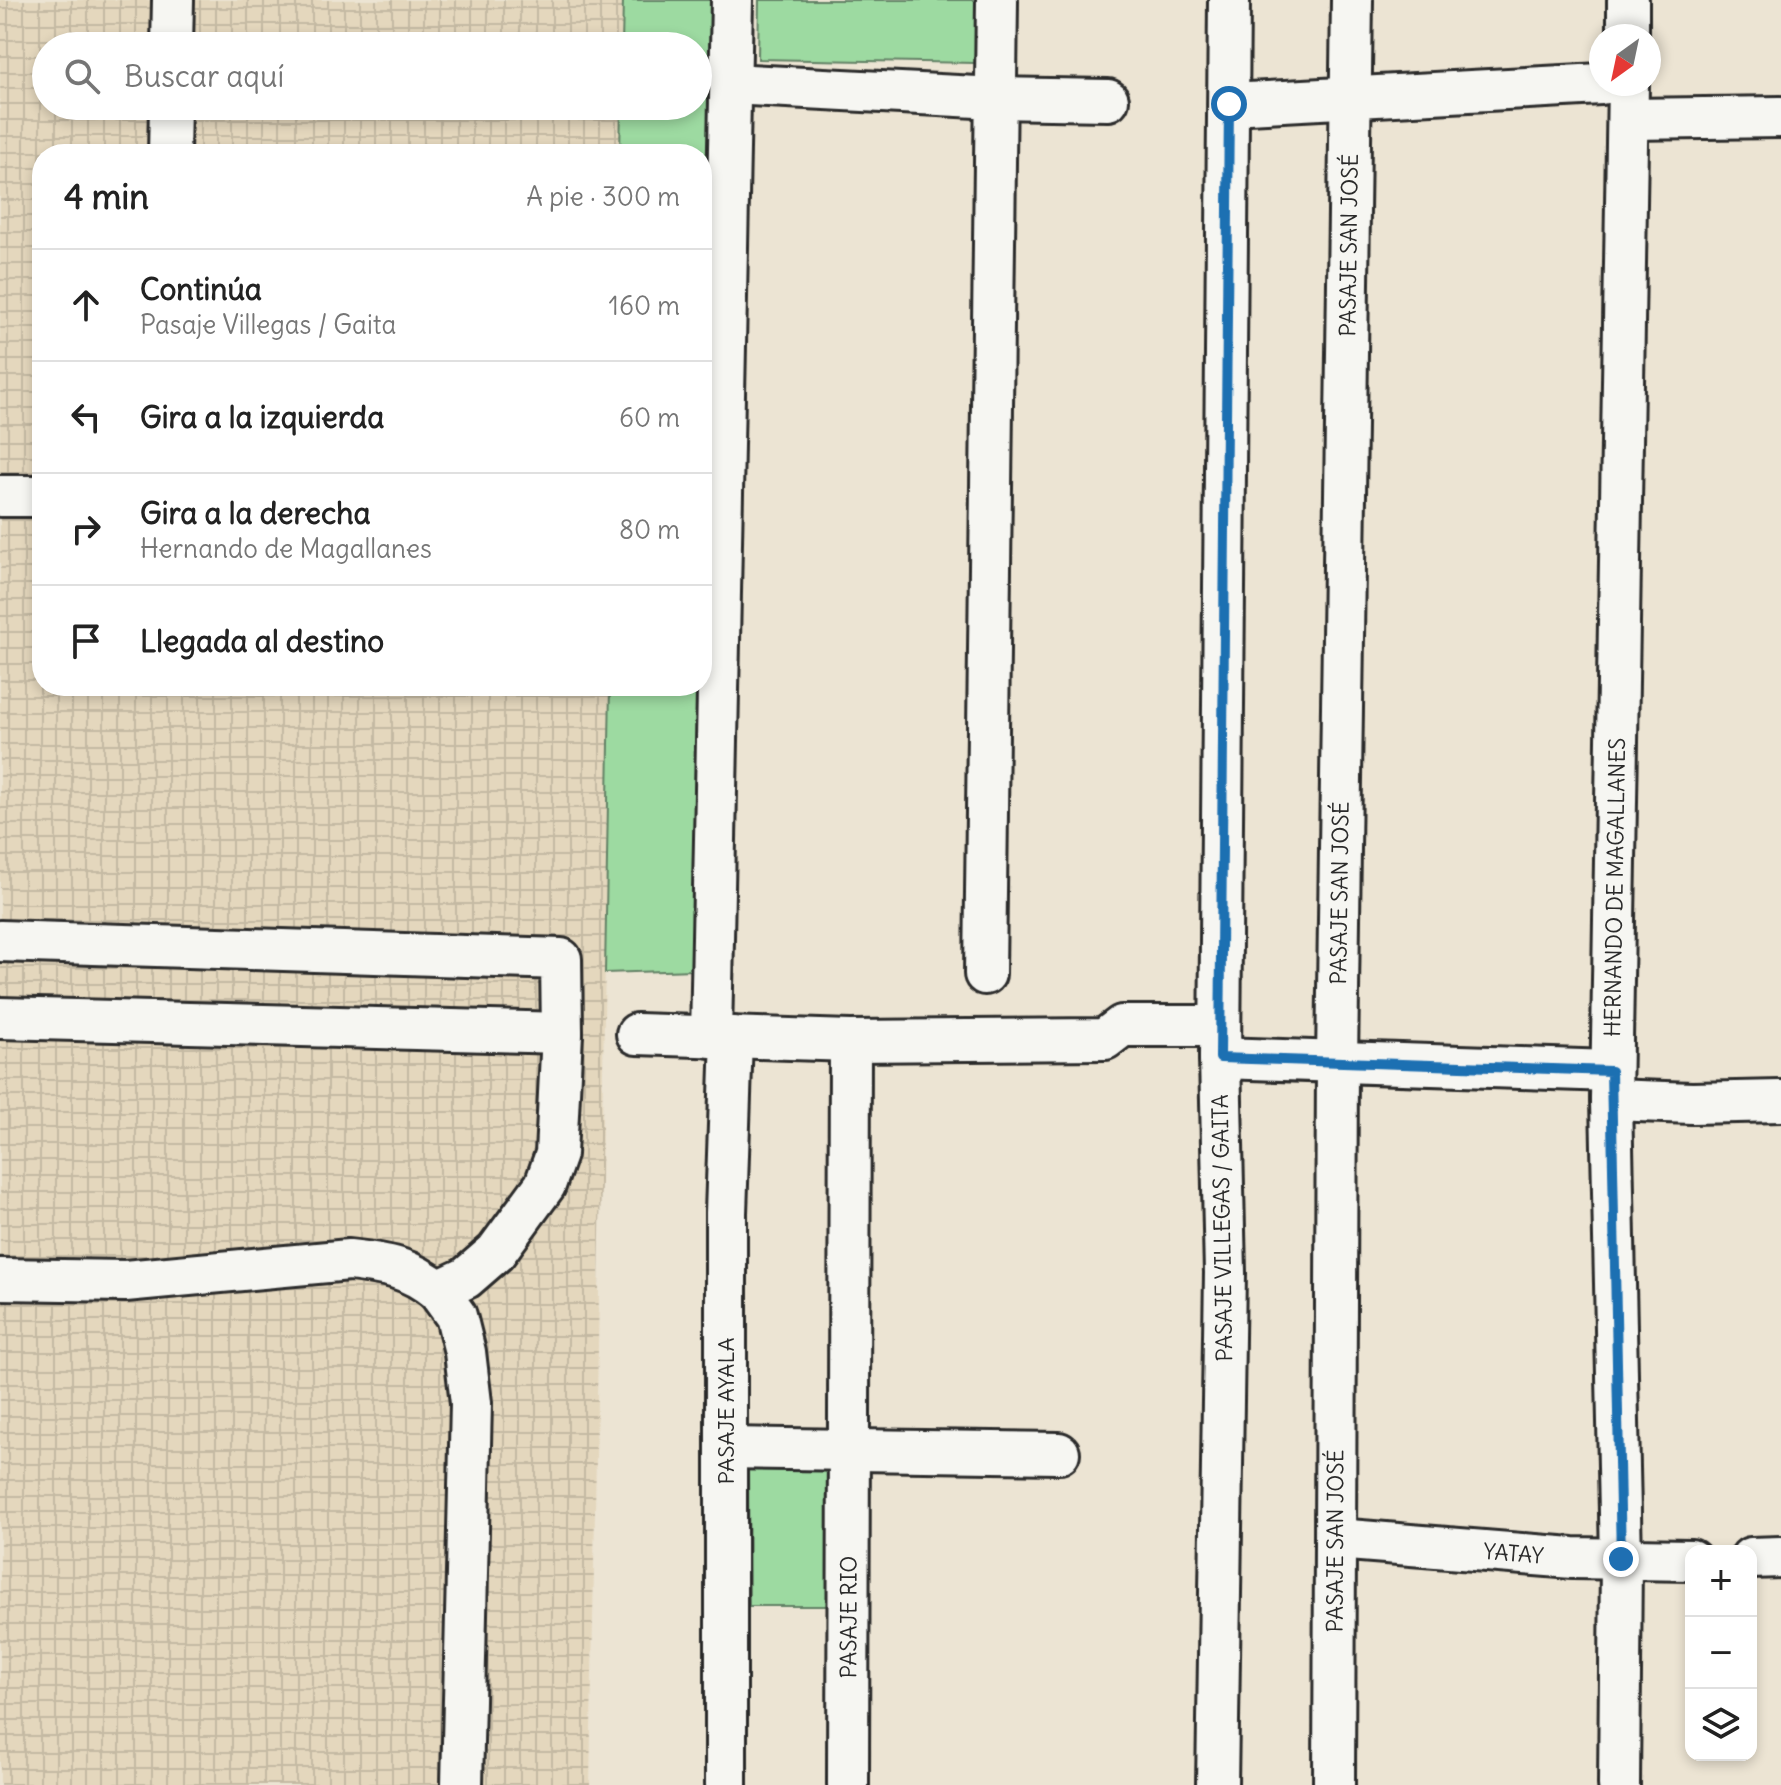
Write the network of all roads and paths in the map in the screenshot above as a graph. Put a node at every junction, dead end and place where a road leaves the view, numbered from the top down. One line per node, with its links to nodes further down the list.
1 (173, 0): 8 (street)
2 (732, 0): 9 (street, PASAJE AYALA)
3 (997, 0): 11 (street)
4 (1229, 0): 15 (street, PASAJE VILLEGAS / GAITA)
5 (1352, 0): 12 (street, PASAJE SAN JOSÉ)
6 (1628, 0): 7 (street)
7 (1628, 24)
8 (172, 32)
9 (730, 84): 11 (street); 26 (street, PASAJE AYALA)
10 (1589, 85): 12 (street)
11 (996, 98): 13 (street); 22 (street)
12 (1351, 98): 15 (street); 29 (street, PASAJE SAN JOSÉ)
13 (1108, 100)
14 (1628, 102): 16 (street); 30 (street, HERNANDO DE MAGALLANES)
15 (1229, 104): 28 (street, PASAJE VILLEGAS / GAITA)
16 (1781, 117)
17 (170, 120): 18 (street)
18 (169, 144)
19 (0, 496): 20 (street)
20 (32, 496)
21 (0, 941): 24 (street)
22 (985, 974)
23 (0, 1018): 24 (street)
24 (562, 1033): 33 (street)
25 (637, 1034): 26 (street)
26 (722, 1037): 27 (street); 34 (street, PASAJE AYALA)
27 (850, 1041): 28 (street); 35 (street, PASAJE RIO)
28 (1220, 1042): 29 (street); 45 (street, PASAJE VILLEGAS / GAITA)
29 (1337, 1061): 30 (street); 37 (street, PASAJE SAN JOSÉ)
30 (1611, 1086): 31 (street); 40 (street, HERNANDO DE MAGALLANES)
31 (1781, 1101)
32 (0, 1279): 33 (street)
33 (438, 1291): 42 (street)
34 (726, 1448): 35 (street); 43 (street, PASAJE AYALA)
35 (849, 1449): 36 (street); 44 (street, PASAJE RIO)
36 (1059, 1453)
37 (1336, 1539): 40 (street, YATAY); 46 (street, PASAJE SAN JOSÉ)
38 (1781, 1557): 39 (street)
39 (1757, 1558)
40 (1621, 1559): 41 (street, YATAY); 47 (street, HERNANDO DE MAGALLANES)
41 (1685, 1560)
42 (462, 1785)
43 (726, 1785)
44 (848, 1785)
45 (1217, 1785)
46 (1334, 1785)
47 (1619, 1785)

